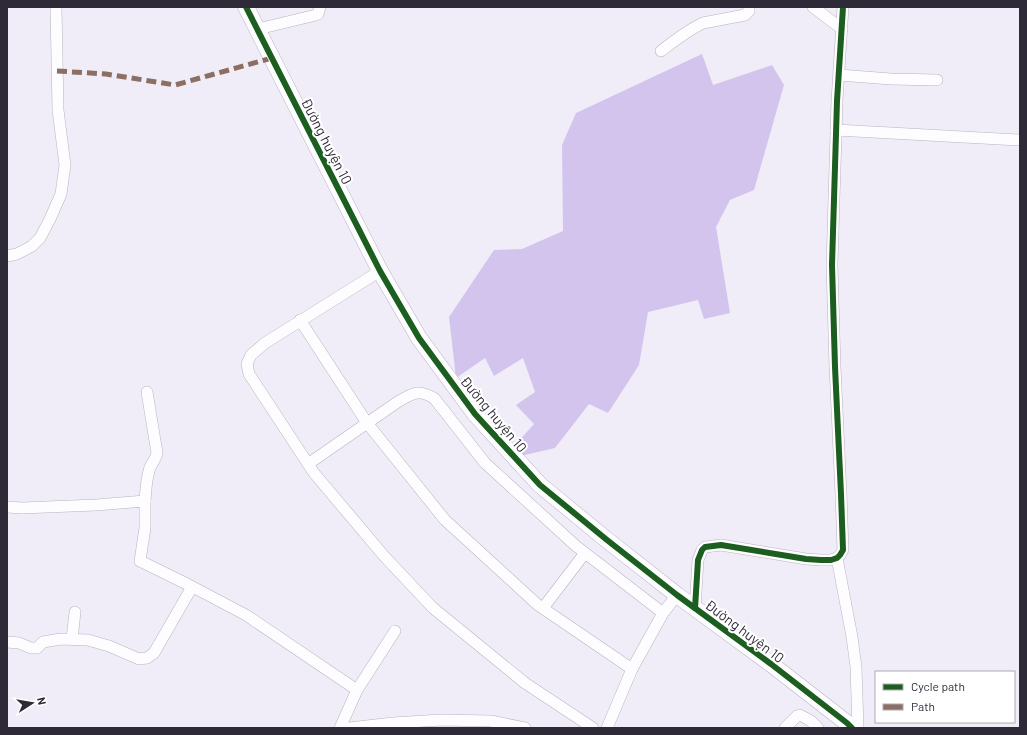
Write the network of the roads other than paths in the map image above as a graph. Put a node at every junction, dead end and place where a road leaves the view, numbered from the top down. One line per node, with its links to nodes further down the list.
1 (56, 7): 14 (street)
2 (246, 7): 7 (street, Đường huyện 10)
3 (320, 7): 7 (street)
4 (749, 7): 9 (street)
5 (813, 7): 8 (street)
6 (843, 7): 8 (street)
7 (258, 28): 15 (street, Đường huyện 10)
8 (842, 29): 10 (street)
9 (661, 51)
10 (839, 75): 11 (street); 12 (street)
11 (937, 80)
12 (836, 130): 13 (street); 23 (street)
13 (1020, 140)
14 (7, 256)
15 (380, 271): 16 (street); 25 (street, Đường huyện 10)
16 (300, 320): 18 (street); 19 (street)
17 (147, 392): 20 (street)
18 (366, 423): 19 (street); 22 (street); 26 (street)
19 (308, 464): 38 (street)
20 (145, 500): 21 (street); 24 (street)
21 (7, 507)
22 (584, 553): 26 (street); 29 (street)
23 (837, 558): 27 (street); 43 (street)
24 (192, 587): 31 (street); 34 (street)
25 (677, 595): 27 (street, Đường huyện 10); 29 (street)
26 (543, 608): 33 (street)
27 (695, 608): 42 (street, Đường huyện 10)
28 (75, 612): 31 (street)
29 (663, 612): 33 (street)
30 (394, 631): 34 (street)
31 (72, 639): 32 (street)
32 (7, 642)
33 (632, 669): 39 (street)
34 (357, 690): 35 (street)
35 (340, 728)
36 (349, 728): 37 (street)
37 (525, 728)
38 (593, 728)
39 (607, 728)
40 (785, 728): 41 (street)
41 (818, 728)
42 (852, 728)
43 (858, 728)

